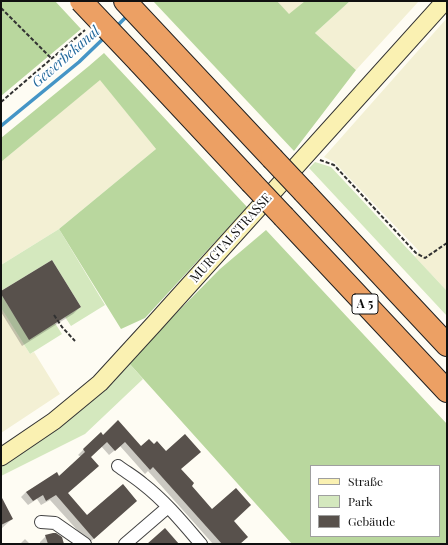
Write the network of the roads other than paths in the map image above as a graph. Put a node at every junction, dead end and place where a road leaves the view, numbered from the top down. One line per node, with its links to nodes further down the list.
1 (81, 1): 5 (highway, A 5, bridge)
2 (125, 1): 4 (highway, A 5, bridge)
3 (445, 1): 6 (main road, MURGTALSTRASSE)
4 (447, 345)
5 (447, 391)
6 (1, 457)
7 (118, 466): 8 (street)
8 (168, 506): 11 (street); 12 (street)
9 (41, 522): 10 (street)
10 (84, 544)
11 (125, 544)
12 (201, 544)

